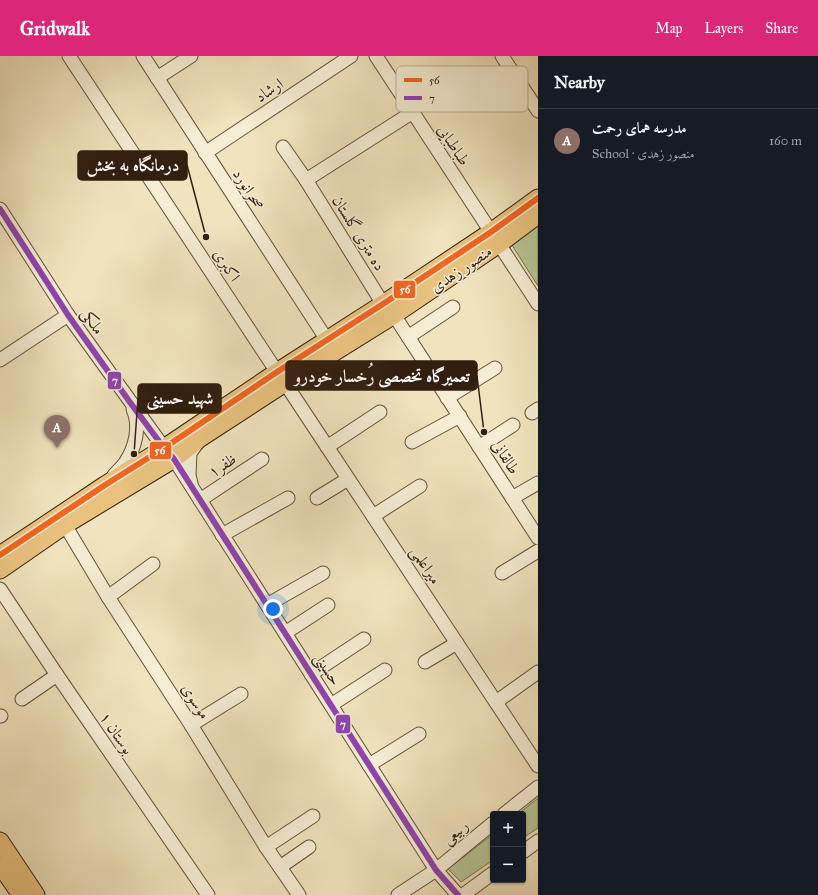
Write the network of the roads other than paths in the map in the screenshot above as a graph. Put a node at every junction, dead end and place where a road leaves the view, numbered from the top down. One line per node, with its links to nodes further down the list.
1 (69, 56): 28 (street, اکبری)
2 (143, 56): 8 (street, صحرانورد)
3 (191, 56): 8 (street)
4 (351, 56): 14 (street, ارشاد)
5 (376, 56): 9 (street, طباطبایی)
6 (502, 56): 7 (street)
7 (509, 66)
8 (157, 78): 14 (street, صحرانورد)
9 (396, 86)
10 (528, 96): 11 (street)
11 (538, 111)
12 (413, 112): 15 (street); 19 (street, طباطبایی)
13 (284, 147): 15 (street, ده متری گلستان)
14 (206, 152): 25 (street, صحرانورد)
15 (306, 180): 22 (street, ده متری گلستان)
16 (538, 198): 19 (main road, منصور زهدی)
17 (0, 209): 23 (street, ملکی)
18 (538, 214): 19 (main road, منصور زهدی)
19 (495, 238): 20 (street, طباطبایی); 22 (main road, منصور زهدی)
20 (538, 304)
21 (453, 307): 24 (street)
22 (389, 310): 24 (street, طالقانی); 25 (main road, منصور زهدی); 28 (main road, منصور زهدی)
23 (68, 315): 26 (street); 30 (street, ملکی)
24 (408, 337): 29 (street, طالقانی)
25 (327, 340): 28 (main road, منصور زهدی)
26 (0, 360)
27 (494, 368): 29 (street)
28 (281, 378): 34 (main road, منصور زهدی); 36 (street, میراعلمی); 38 (main road, منصور زهدی)
29 (447, 398): 32 (street, طالقانی)
30 (129, 400): 38 (street, ملکی); 42 (street)
31 (380, 412): 36 (street)
32 (460, 416): 35 (street); 37 (street, طالقانی)
33 (513, 425): 37 (street)
34 (199, 439): 38 (main road, منصور زهدی); 44 (street)
35 (412, 442)
36 (327, 447): 40 (street, میراعلمی)
37 (479, 447): 47 (street, طالقانی)
38 (169, 454): 42 (main road, منصور زهدی); 44 (street, حسینی); 49 (main road, منصور زهدی)
39 (262, 459): 44 (street, ظفر۱)
40 (348, 479): 46 (street); 48 (street, میراعلمی)
41 (538, 482): 47 (street)
42 (105, 485): 53 (main road, منصور زهدی)
43 (420, 486): 48 (street)
44 (196, 494): 51 (street, حسینی)
45 (288, 498): 51 (street)
46 (317, 498)
47 (512, 498): 50 (street, طالقانی)
48 (373, 516): 64 (street, میراعلمی)
49 (65, 525): 55 (main road, منصور زهدی); 59 (street, موسوی)
50 (536, 530)
51 (222, 535): 60 (street, حسینی)
52 (538, 551): 57 (street)
53 (0, 555)
54 (153, 564): 59 (street)
55 (0, 570)
56 (323, 573): 60 (street)
57 (502, 574)
58 (0, 588): 69 (street, بوستان ۱)
59 (108, 597): 74 (street, موسوی)
60 (267, 605): 62 (street, حسینی)
61 (328, 605): 62 (street)
62 (285, 634): 68 (street, حسینی)
63 (364, 639): 68 (street)
64 (457, 643): 65 (street); 72 (street, میراعلمی)
65 (425, 662)
66 (385, 670): 73 (street)
67 (538, 672): 72 (street)
68 (310, 674): 73 (street, حسینی)
69 (57, 675): 71 (street); 93 (street, بوستان ۱)
70 (241, 694): 74 (street)
71 (22, 700)
72 (496, 702): 77 (street, میراعلمی)
73 (331, 705): 76 (street, حسینی)
74 (191, 726): 84 (street, موسوی)
75 (419, 734): 76 (street)
76 (369, 766): 89 (street, حسینی)
77 (538, 766)
78 (538, 787): 79 (street)
79 (508, 811)
80 (313, 816): 84 (street)
81 (490, 825): 89 (street, ربیعی)
82 (0, 841): 92 (main road)
83 (538, 841): 86 (street)
84 (266, 847): 88 (street, موسوی)
85 (309, 847): 88 (street)
86 (526, 850)
87 (0, 865): 91 (main road)
88 (280, 867): 94 (street, موسوی)
89 (436, 870): 95 (street, ربیعی); 96 (street, حسینی)
90 (490, 875): 97 (street)
91 (21, 895)
92 (36, 895)
93 (208, 895)
94 (299, 895)
95 (398, 895)
96 (458, 895)
97 (463, 895)

